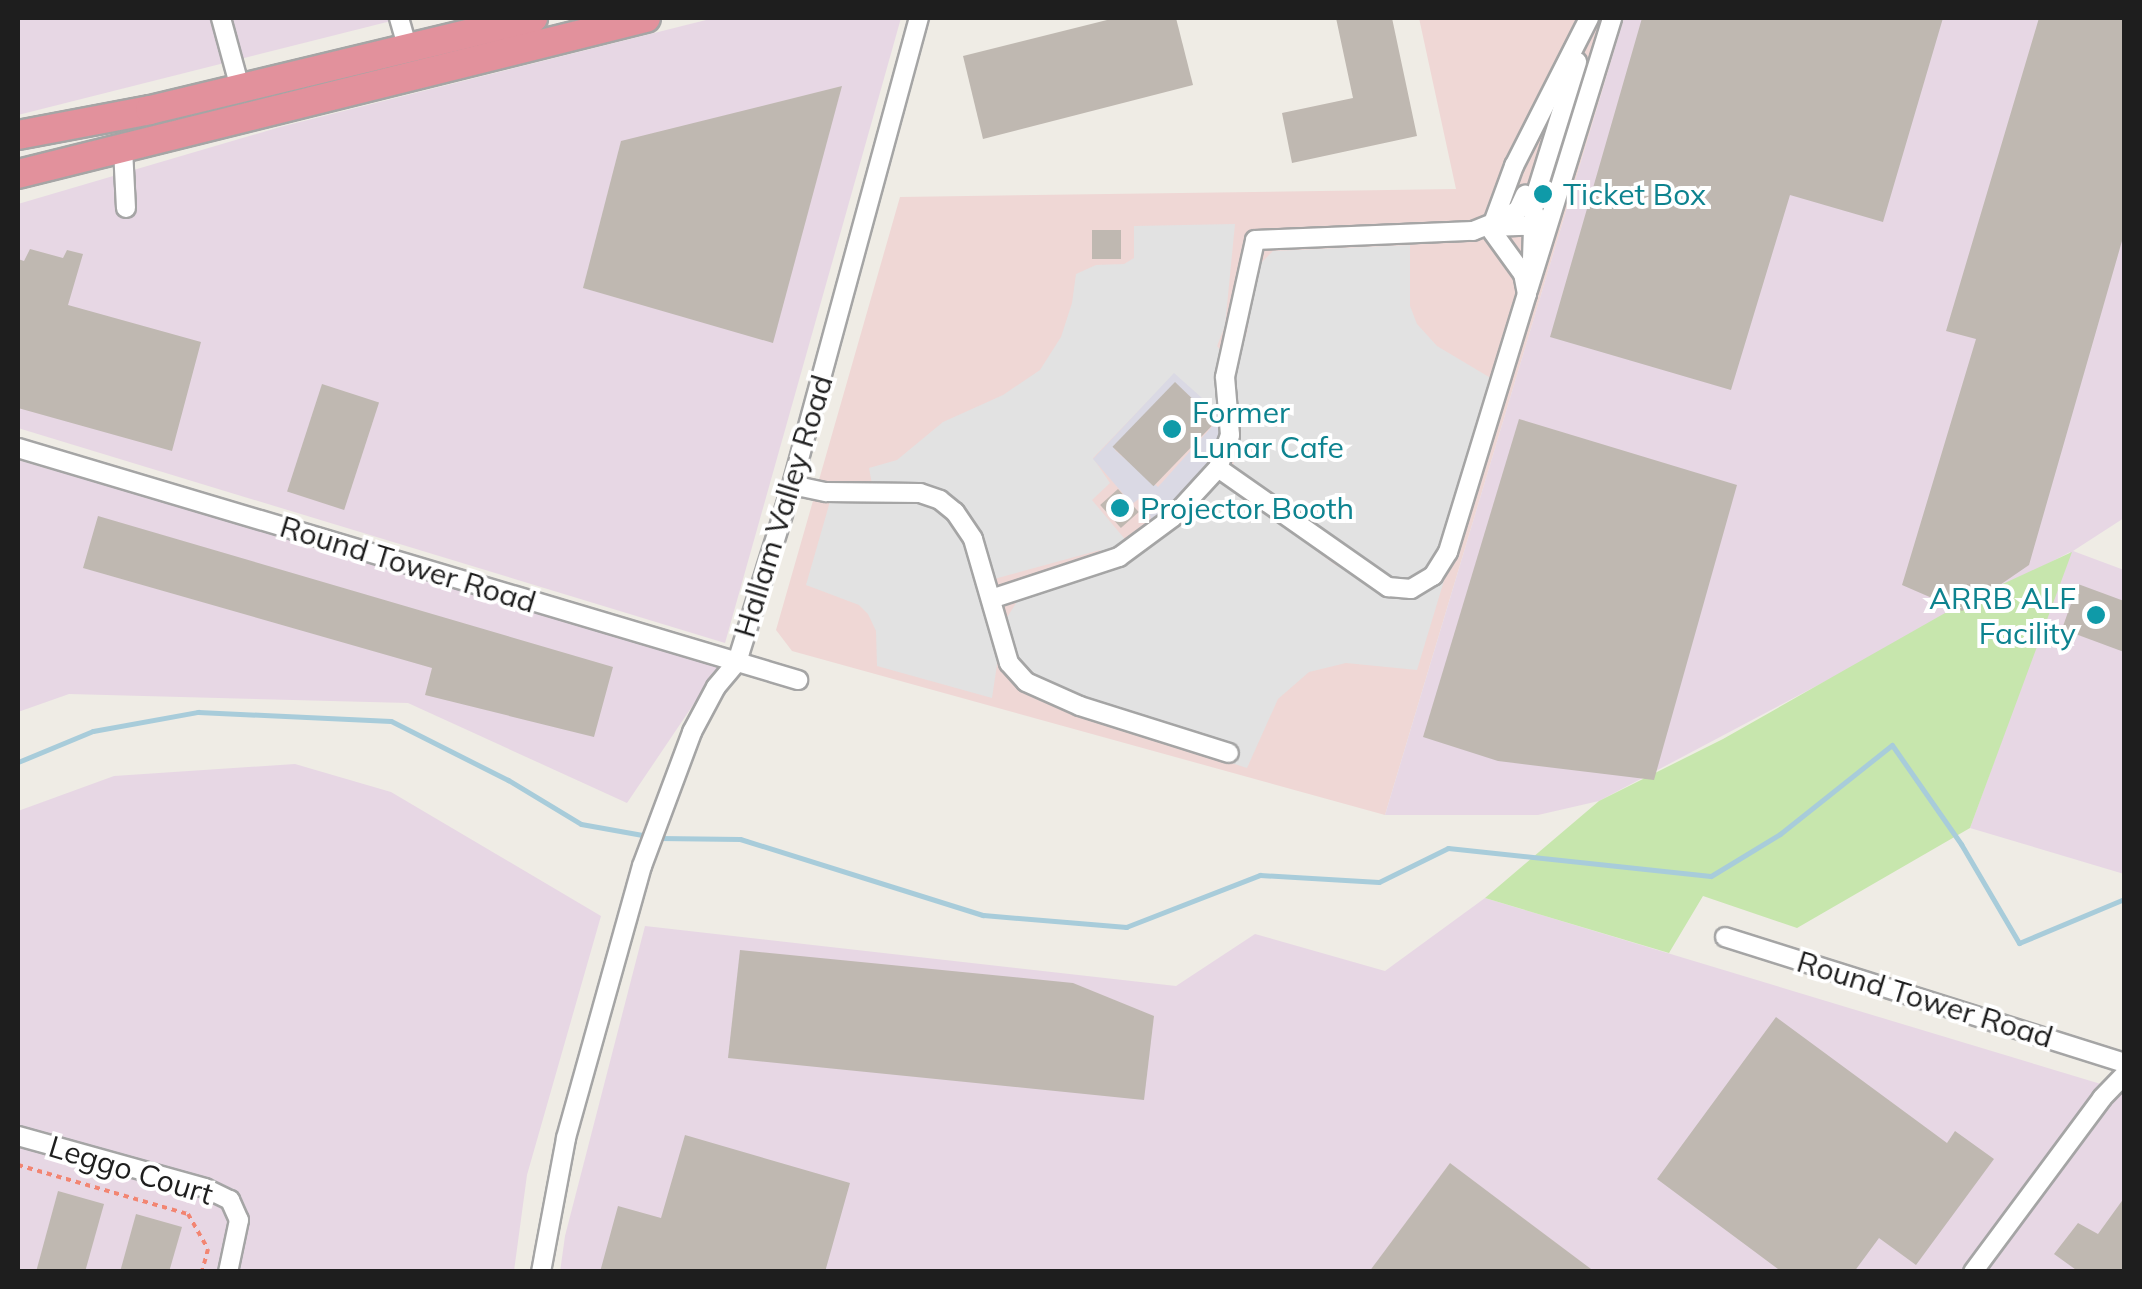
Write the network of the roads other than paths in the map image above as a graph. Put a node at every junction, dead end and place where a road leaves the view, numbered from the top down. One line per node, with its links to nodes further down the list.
1 (221, 18): 10 (street)
2 (399, 18): 9 (street)
3 (533, 18): 9 (highway)
4 (919, 18): 21 (street, Hallam Valley Road)
5 (1602, 18): 16 (street)
6 (1612, 18): 16 (street)
7 (638, 19): 9 (highway)
8 (1587, 24): 16 (street); 17 (street)
9 (410, 63): 10 (highway)
10 (244, 102): 11 (highway); 13 (highway)
11 (114, 117): 12 (highway); 13 (highway)
12 (18, 135)
13 (123, 149): 14 (highway); 15 (street)
14 (18, 174)
15 (126, 208)
16 (1536, 211): 17 (street); 17 (street); 18 (street); 18 (street)
17 (1497, 226): 18 (street); 20 (street)
18 (1527, 294): 20 (street)
19 (18, 448): 23 (street, Round Tower Road)
20 (1218, 468): 22 (street)
21 (792, 485): 22 (street); 23 (street, Hallam Valley Road)
22 (991, 600): 25 (street)
23 (736, 662): 24 (street, Round Tower Road); 31 (street, Hallam Valley Road)
24 (798, 680)
25 (1228, 754)
26 (1726, 937): 27 (street, Round Tower Road)
27 (2124, 1063)
28 (2124, 1075): 32 (street)
29 (18, 1136): 30 (street, Leggo Court)
30 (228, 1272)
31 (541, 1272)
32 (1973, 1272)

